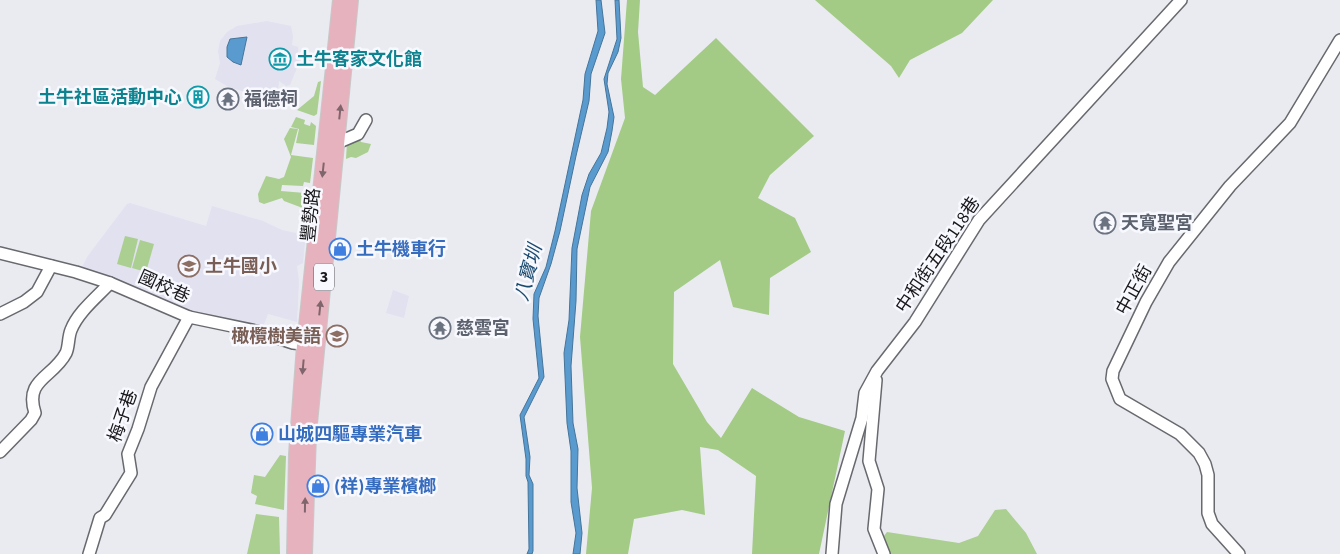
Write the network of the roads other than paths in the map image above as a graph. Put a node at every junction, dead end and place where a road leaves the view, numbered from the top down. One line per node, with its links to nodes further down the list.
1 (340, 0): 7 (main road, 豐勢路 / 3, one-way to 7)
2 (352, 0): 6 (main road, 豐勢路 / 3, one-way to 2)
3 (1181, 0): 14 (street, 中和街五段118巷)
4 (1340, 40): 21 (street, 中正街)
5 (366, 120): 6 (street)
6 (337, 144): 7 (main road, 豐勢路 / 3)
7 (322, 238): 13 (main road, 豐勢路 / 3)
8 (0, 254): 9 (street, 國校巷)
9 (51, 266): 10 (street, 國校巷); 11 (street)
10 (110, 283): 12 (street, 國校巷); 15 (street)
11 (0, 314)
12 (189, 317): 13 (street, 國校巷); 16 (street, 梅子巷)
13 (310, 345): 17 (main road, 豐勢路 / 3, one-way to 17); 18 (main road, 豐勢路 / 3, one-way to 13)
14 (877, 371): 19 (street, 中和街五段118巷); 20 (street)
15 (0, 452)
16 (89, 554)
17 (294, 554)
18 (305, 554)
19 (832, 554)
20 (884, 554)
21 (1239, 554)

